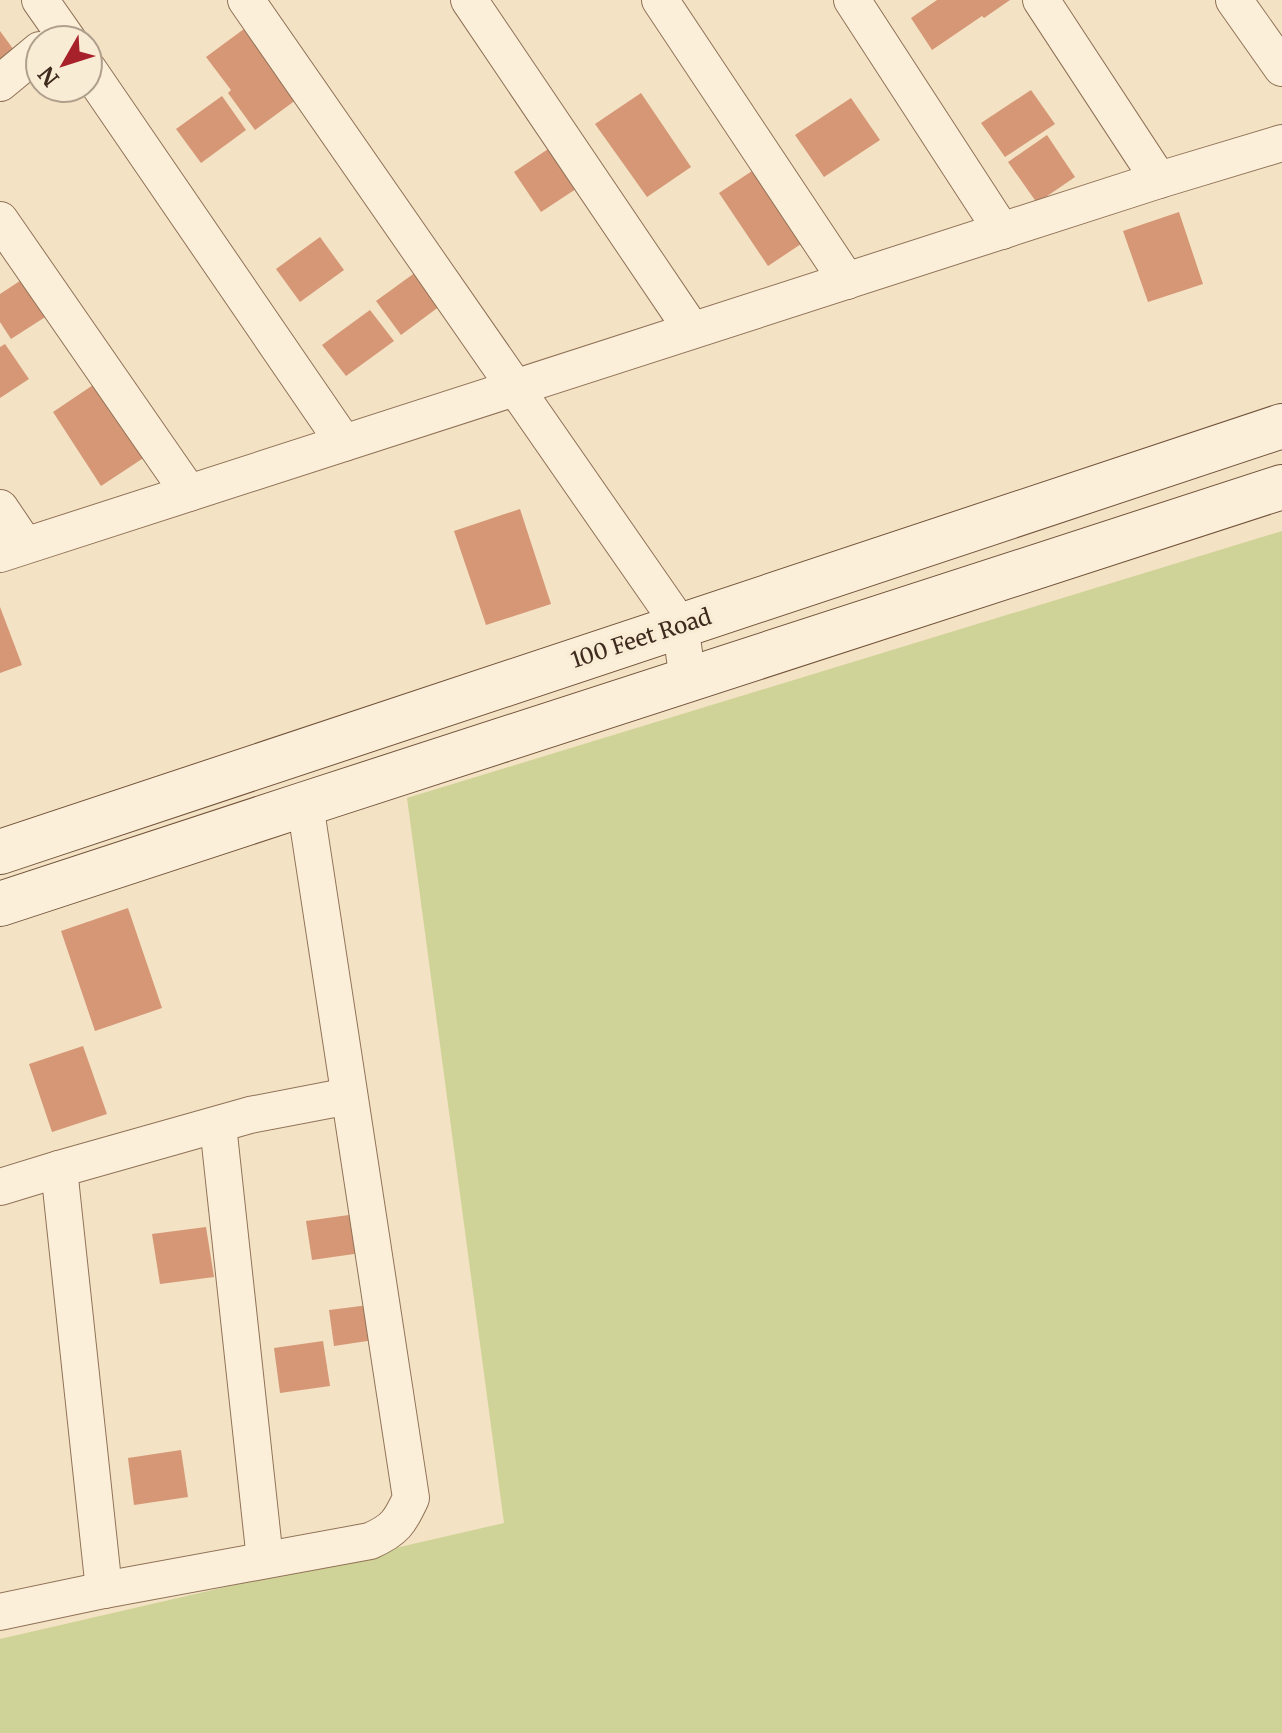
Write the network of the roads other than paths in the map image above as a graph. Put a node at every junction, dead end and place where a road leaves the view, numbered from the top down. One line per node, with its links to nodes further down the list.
1 (40, 0): 8 (street)
2 (246, 0): 19 (street)
3 (469, 0): 18 (street)
4 (660, 0): 17 (street)
5 (852, 0): 16 (street)
6 (1041, 0): 14 (street)
7 (1234, 0): 10 (street)
8 (50, 24)
9 (24, 65): 11 (street)
10 (1282, 68)
11 (0, 83)
12 (104, 92): 21 (street)
13 (1282, 143): 14 (street)
14 (1159, 180): 16 (street)
15 (1, 225): 23 (street)
16 (1002, 231): 17 (street)
17 (847, 281): 18 (street)
18 (692, 330): 19 (street)
19 (515, 387): 21 (street); 26 (street)
20 (1282, 426): 26 (main road, 100 Feet Road)
21 (344, 443): 23 (street)
22 (1282, 487): 27 (main road)
23 (189, 493): 25 (street)
24 (0, 508): 25 (street)
25 (13, 550)
26 (680, 625): 27 (street); 29 (main road, 100 Feet Road)
27 (688, 680): 28 (main road)
28 (305, 804): 30 (main road); 31 (street)
29 (0, 852)
30 (0, 904)
31 (349, 1096): 32 (street); 35 (street)
32 (218, 1125): 33 (street); 35 (street)
33 (59, 1169): 34 (street); 36 (street)
34 (0, 1187)
35 (265, 1560): 36 (street)
36 (104, 1590): 37 (street)
37 (0, 1612)

